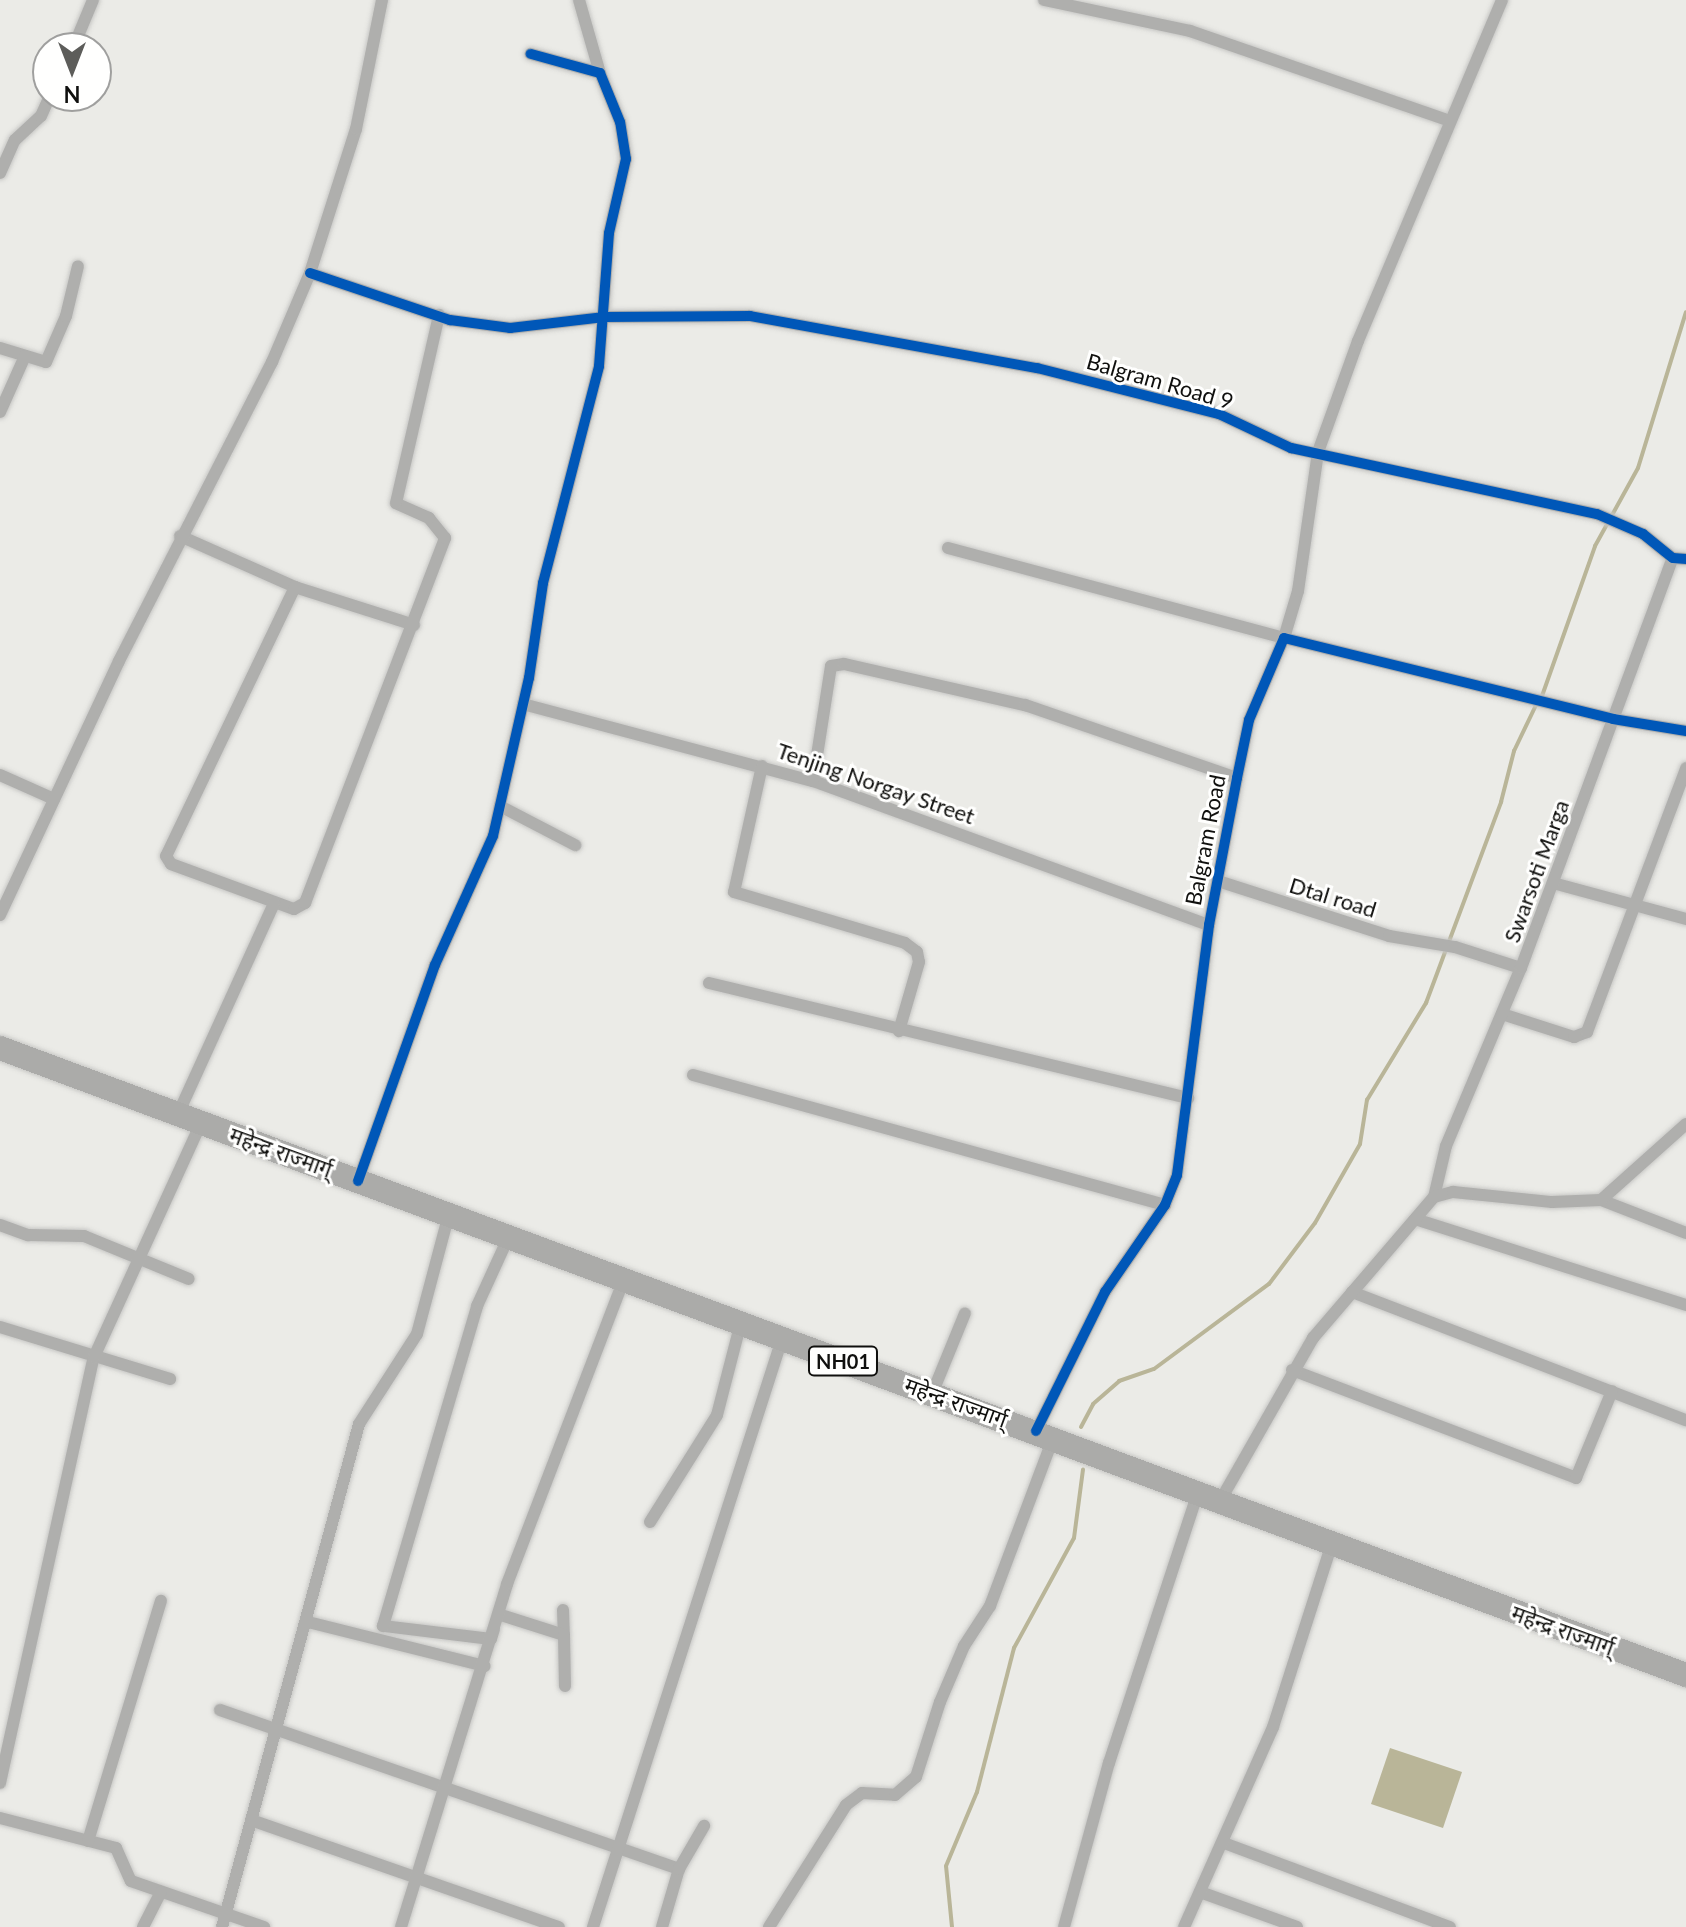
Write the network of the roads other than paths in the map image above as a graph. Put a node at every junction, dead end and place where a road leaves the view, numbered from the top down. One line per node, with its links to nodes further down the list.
1 (93, 0): 6 (street)
2 (382, 0): 13 (street)
3 (579, 0): 8 (street)
4 (1044, 0): 10 (street)
5 (1502, 0): 10 (street, Balgram Road)
6 (80, 32)
7 (531, 54): 8 (street)
8 (600, 73): 15 (street)
9 (43, 112): 11 (street)
10 (1450, 121): 19 (street, Balgram Road)
11 (0, 173)
12 (78, 266): 17 (street)
13 (310, 273): 14 (street, Balgram Road 9); 20 (street)
14 (439, 315): 15 (street, Balgram Road 9); 24 (street)
15 (604, 317): 19 (street, Balgram Road 9); 26 (street)
16 (0, 348): 17 (street)
17 (25, 356): 18 (street)
18 (0, 412)
19 (1318, 452): 22 (street, Balgram Road 9); 25 (street, Balgram Road)
20 (180, 536): 23 (street); 34 (street)
21 (948, 548): 25 (street)
22 (1679, 558): 27 (street, Swarsoti Marga)
23 (295, 587): 24 (street); 39 (street)
24 (414, 625): 39 (street)
25 (1284, 638): 27 (street); 32 (street, Balgram Road)
26 (523, 704): 29 (street, Tenjing Norgay Street); 35 (street)
27 (1613, 719): 28 (street); 38 (street, Swarsoti Marga)
28 (1686, 731)
29 (762, 766): 33 (street, Tenjing Norgay Street); 47 (street)
30 (1686, 768): 40 (street)
31 (0, 775): 34 (street)
32 (1237, 778): 33 (street); 37 (street, Balgram Road)
33 (813, 781): 43 (street, Tenjing Norgay Street)
34 (54, 799): 41 (street)
35 (500, 806): 36 (street); 54 (street)
36 (575, 845)
37 (1218, 881): 43 (street, Balgram Road); 44 (street, Dtal road)
38 (1553, 883): 40 (street); 44 (street, Swarsoti Marga)
39 (274, 903): 51 (street)
40 (1635, 907): 42 (street); 46 (street)
41 (0, 915)
42 (1686, 919)
43 (1209, 925): 50 (street, Balgram Road)
44 (1521, 968): 46 (street, Swarsoti Marga)
45 (709, 983): 47 (street)
46 (1502, 1014): 55 (street, Swarsoti Marga)
47 (899, 1031): 50 (street)
48 (0, 1048): 51 (highway, महेन्द्र राज्मार्ग् / NH01)
49 (693, 1075): 57 (street)
50 (1188, 1098): 57 (street, Balgram Road)
51 (178, 1114): 52 (highway, महेन्द्र राज्मार्ग् / NH01)
52 (201, 1123): 54 (highway, महेन्द्र राज्मार्ग् / NH01); 63 (street)
53 (1685, 1127): 56 (street)
54 (358, 1181): 58 (highway, महेन्द्र राज्मार्ग् / NH01)
55 (1434, 1197): 56 (street); 59 (street)
56 (1601, 1200): 61 (street)
57 (1165, 1205): 78 (street, Balgram Road)
58 (449, 1214): 62 (highway, महेन्द्र राज्मार्ग् / NH01); 86 (street)
59 (1415, 1219): 66 (street); 67 (street)
60 (0, 1225): 63 (street)
61 (1686, 1233)
62 (510, 1235): 65 (highway, महेन्द्र राज्मार्ग् / NH01); 82 (street)
63 (140, 1257): 64 (street); 72 (street)
64 (189, 1279)
65 (624, 1279): 69 (highway, महेन्द्र राज्मार्ग् / NH01); 82 (street)
66 (1352, 1292): 73 (street); 75 (street)
67 (1686, 1305)
68 (965, 1313): 76 (street)
69 (741, 1322): 71 (highway, महेन्द्र राज्मार्ग् / NH01); 80 (street)
70 (0, 1327): 72 (street)
71 (782, 1339): 76 (highway, महेन्द्र राज्मार्ग् / NH01); 100 (street)
72 (94, 1357): 74 (street); 93 (street)
73 (1292, 1370): 75 (street); 79 (street)
74 (170, 1379)
75 (1612, 1391): 77 (street)
76 (932, 1394): 78 (highway, महेन्द्र राज्मार्ग् / NH01)
77 (1686, 1420)
78 (1044, 1434): 79 (highway, महेन्द्र राज्मार्ग् / NH01); 112 (street, Balgram Road)
79 (1209, 1496): 81 (highway, महेन्द्र राज्मार्ग् / NH01); 113 (street)
80 (650, 1522)
81 (1331, 1546): 89 (highway, महेन्द्र राज्मार्ग् / NH01); 99 (street)
82 (507, 1584): 85 (street)
83 (161, 1601): 98 (street)
84 (563, 1610): 87 (street)
85 (501, 1615): 87 (street); 88 (street)
86 (308, 1622): 88 (street); 92 (street)
87 (564, 1635): 90 (street)
88 (485, 1666): 94 (street)
89 (1686, 1675)
90 (565, 1686)
91 (220, 1710): 92 (street)
92 (278, 1731): 94 (street); 96 (street)
93 (0, 1783)
94 (444, 1790): 100 (street); 102 (street)
95 (0, 1818): 98 (street)
96 (251, 1820): 102 (street); 105 (street)
97 (704, 1826): 101 (street)
98 (88, 1841): 103 (street)
99 (1224, 1843): 104 (street); 116 (street)
100 (617, 1851): 101 (street); 110 (street)
101 (679, 1869): 111 (street)
102 (417, 1875): 108 (street); 109 (street)
103 (161, 1892): 105 (street); 106 (street)
104 (1200, 1892): 114 (street); 115 (street)
105 (224, 1922): 107 (street)
106 (143, 1927)
107 (264, 1927)
108 (401, 1927)
109 (559, 1927)
110 (593, 1927)
111 (662, 1927)
112 (769, 1927)
113 (1064, 1927)
114 (1184, 1927)
115 (1297, 1927)
116 (1450, 1927)

